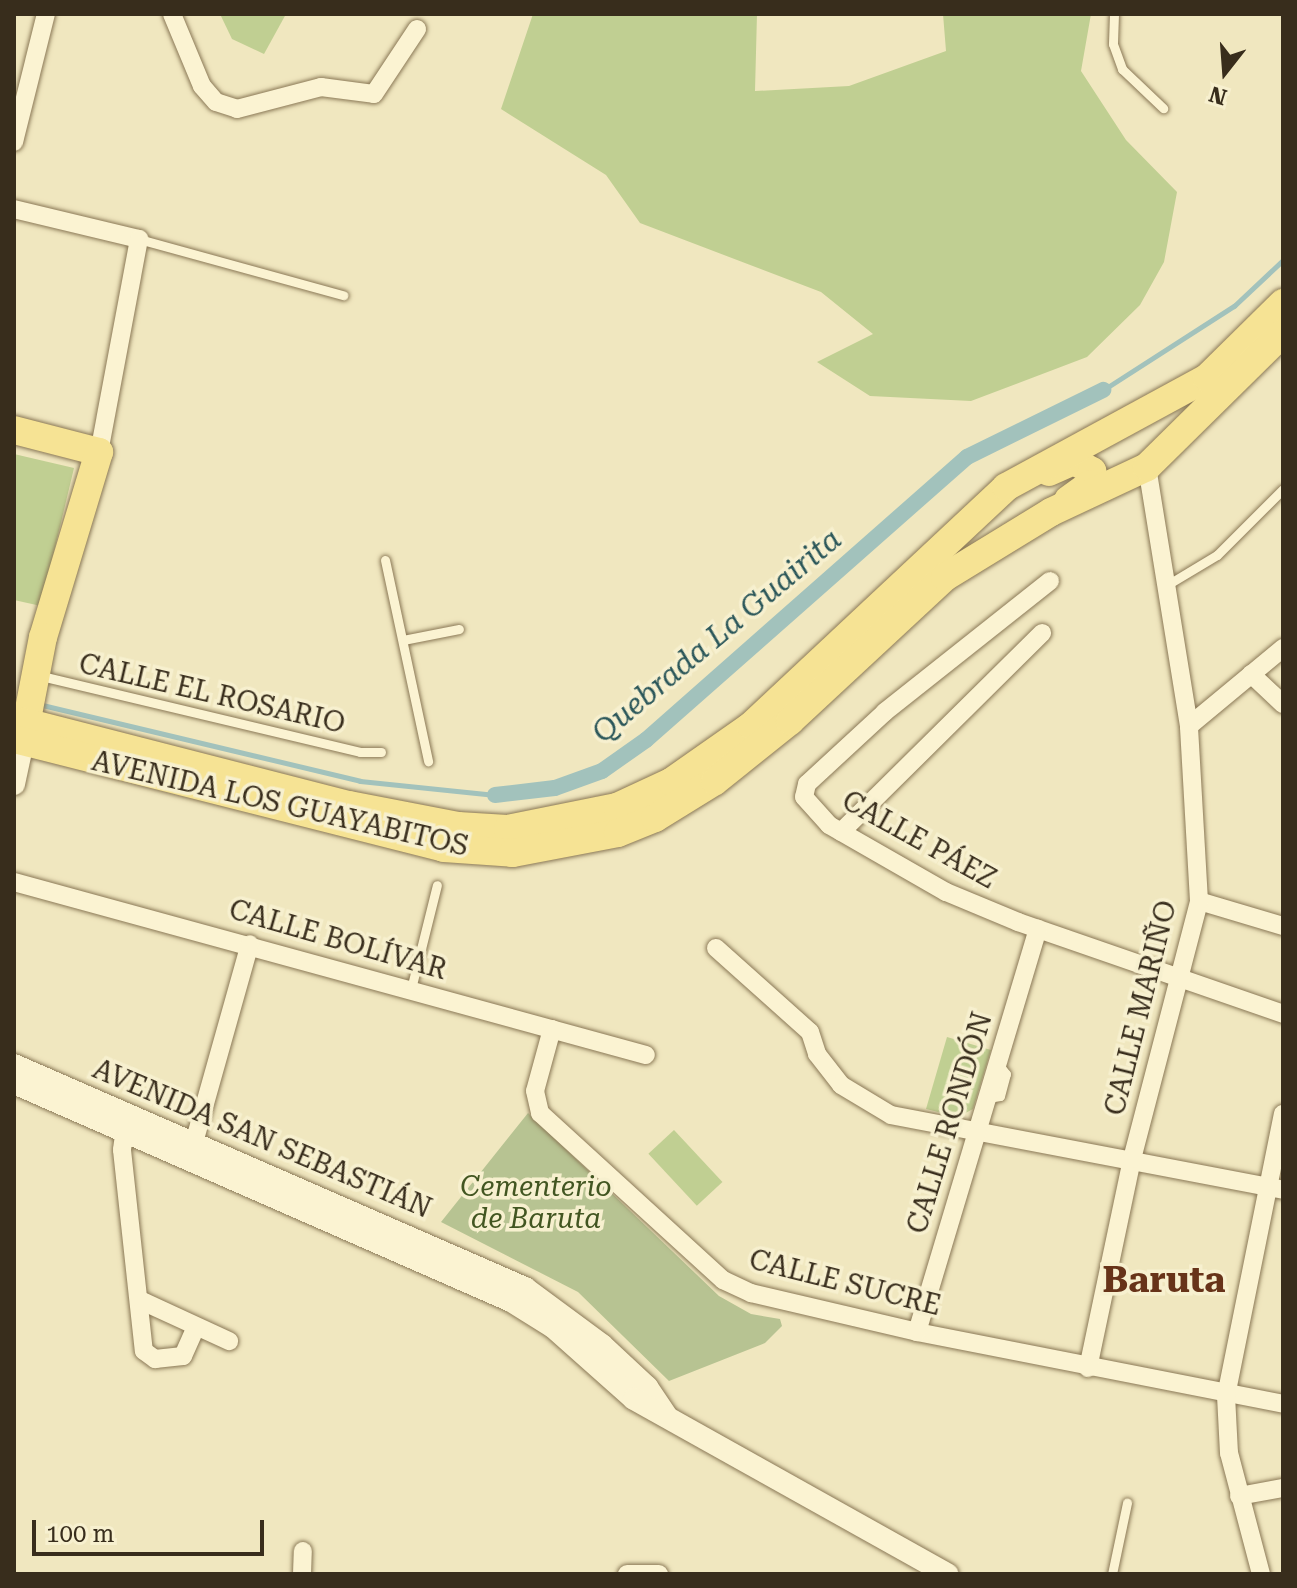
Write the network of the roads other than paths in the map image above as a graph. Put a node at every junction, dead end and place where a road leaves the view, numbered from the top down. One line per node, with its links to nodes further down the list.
1 (46, 14): 6 (street)
2 (172, 14): 4 (street)
3 (1114, 14): 7 (lane)
4 (417, 29)
5 (14, 63): 6 (street)
6 (33, 68): 8 (street)
7 (1163, 108)
8 (14, 142)
9 (14, 209): 10 (street)
10 (139, 239): 11 (lane); 16 (street)
11 (343, 295)
12 (1283, 303): 14 (main road, AVENIDA LOS GUAYABITOS)
13 (1283, 333): 17 (main road, AVENIDA LOS GUAYABITOS)
14 (1207, 378): 17 (main road); 20 (main road, AVENIDA LOS GUAYABITOS)
15 (14, 430): 16 (main road)
16 (99, 452): 30 (main road)
17 (1147, 467): 19 (main road, AVENIDA LOS GUAYABITOS); 23 (street, CALLE MARIÑO)
18 (1283, 489): 23 (lane)
19 (1051, 512): 20 (main road); 30 (main road, AVENIDA LOS GUAYABITOS)
20 (958, 529): 30 (main road, AVENIDA LOS GUAYABITOS)
21 (385, 560): 26 (lane)
22 (1050, 581): 35 (street, CALLE PÁEZ)
23 (1167, 585): 31 (street, CALLE MARIÑO)
24 (459, 629): 26 (lane)
25 (1042, 633): 35 (street)
26 (403, 640): 33 (lane)
27 (1283, 648): 28 (street)
28 (1251, 674): 29 (street); 31 (street)
29 (1283, 704)
30 (26, 713): 32 (lane, CALLE EL ROSARIO); 34 (street)
31 (1189, 726): 38 (street, CALLE MARIÑO)
32 (381, 752)
33 (428, 761)
34 (14, 784)
35 (841, 832): 40 (street, CALLE PÁEZ)
36 (14, 882): 41 (street, CALLE BOLÍVAR)
37 (437, 885): 44 (lane)
38 (1199, 901): 39 (street); 43 (street, CALLE MARIÑO)
39 (1283, 926)
40 (1038, 929): 43 (street, CALLE PÁEZ); 52 (street, CALLE RONDÓN)
41 (250, 944): 44 (street, CALLE BOLÍVAR); 53 (street)
42 (716, 948): 52 (street)
43 (1180, 977): 45 (street, CALLE PÁEZ); 54 (street, CALLE MARIÑO)
44 (411, 989): 46 (street, CALLE BOLÍVAR)
45 (1283, 1014)
46 (552, 1029): 47 (street, CALLE BOLÍVAR); 58 (street, CALLE SUCRE)
47 (646, 1055)
48 (14, 1065): 51 (street, AVENIDA SAN SEBASTIÁN)
49 (14, 1083): 51 (street, AVENIDA SAN SEBASTIÁN)
50 (1283, 1114): 55 (street)
51 (125, 1123): 53 (street, AVENIDA SAN SEBASTIÁN); 56 (street)
52 (975, 1132): 54 (street); 58 (street, CALLE RONDÓN)
53 (192, 1151): 70 (street, AVENIDA SAN SEBASTIÁN)
54 (1132, 1159): 55 (street); 60 (street, CALLE MARIÑO)
55 (1277, 1190): 61 (street)
56 (142, 1301): 57 (street); 57 (street)
57 (196, 1327): 59 (street)
58 (917, 1332): 60 (street, CALLE SUCRE)
59 (229, 1341)
60 (1088, 1368): 61 (street, CALLE SUCRE)
61 (1226, 1396): 62 (street, CALLE SUCRE); 64 (street)
62 (1283, 1404)
63 (1283, 1488): 64 (street)
64 (1239, 1496): 72 (street)
65 (1127, 1503): 71 (lane)
66 (303, 1551): 67 (street)
67 (302, 1574)
68 (627, 1574): 69 (street)
69 (659, 1574)
70 (947, 1574)
71 (1112, 1574)
72 (1261, 1574)

